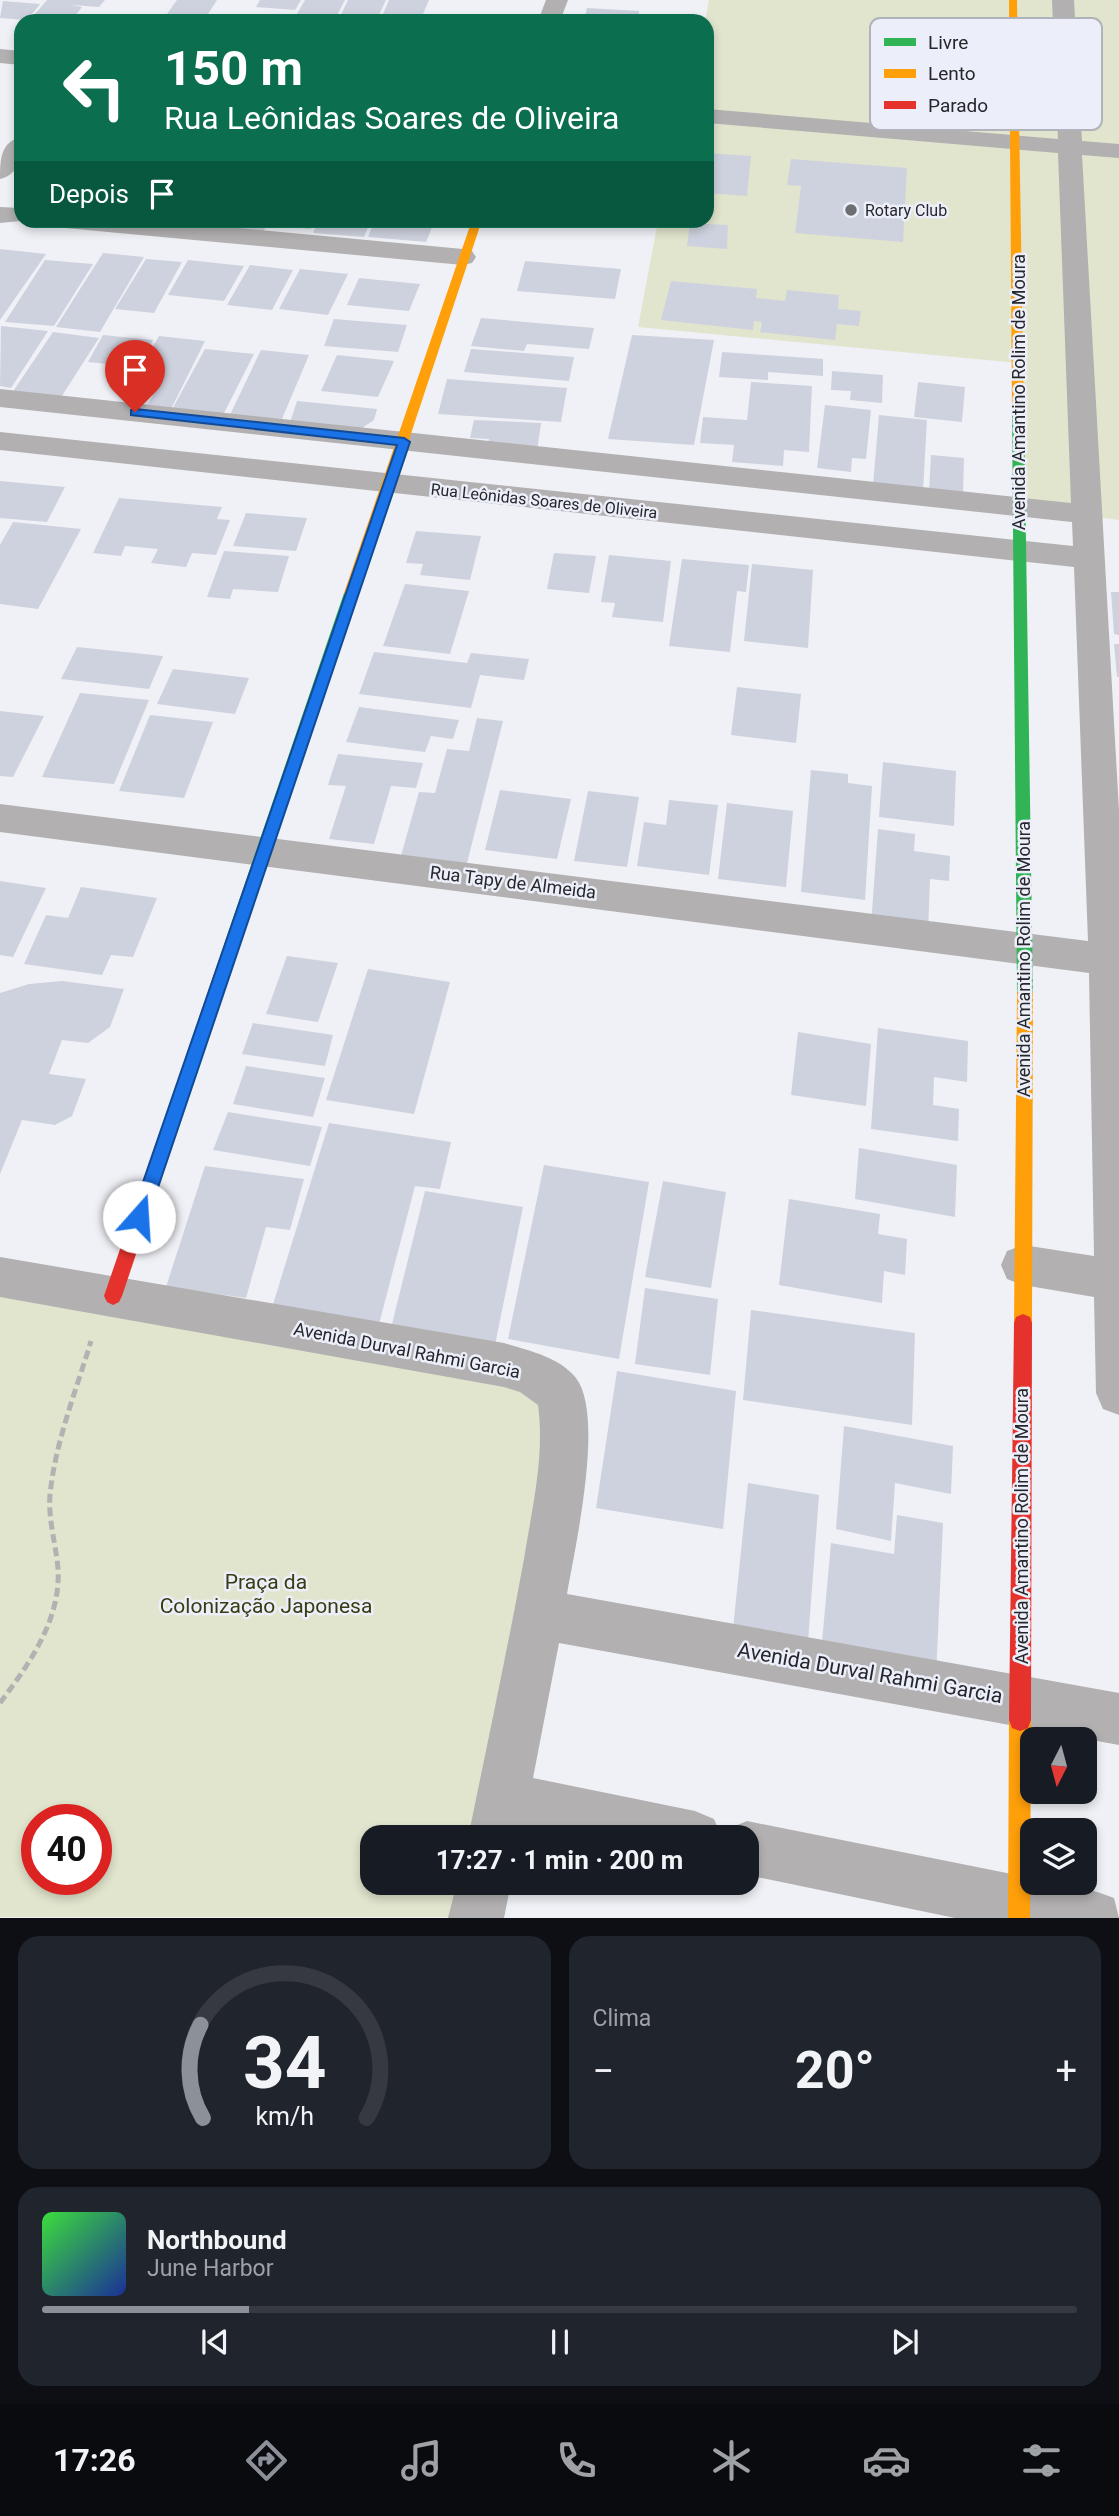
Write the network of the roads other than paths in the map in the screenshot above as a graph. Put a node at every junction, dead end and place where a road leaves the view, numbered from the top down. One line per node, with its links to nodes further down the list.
1 (1013, 0): 3 (street, Avenida Amantino Rolim de Moura)
2 (1063, 0): 4 (street)
3 (1013, 18)
4 (1064, 18)
5 (714, 117): 8 (street)
6 (1015, 130): 8 (street, Avenida Amantino Rolim de Moura)
7 (1070, 130): 9 (street)
8 (1015, 144): 9 (street); 20 (street, Avenida Amantino Rolim de Moura)
9 (1071, 148): 10 (street); 21 (street)
10 (1119, 151)
11 (14, 153): 12 (street)
12 (0, 172)
13 (151, 228): 15 (street)
14 (474, 228): 15 (street)
15 (463, 257): 18 (street)
16 (0, 398): 18 (street)
17 (0, 441): 19 (street, Rua Leônidas Soares de Oliveira)
18 (404, 442): 19 (street); 20 (street)
19 (390, 485): 22 (street, Rua Leônidas Soares de Oliveira); 25 (street)
20 (1020, 507): 21 (street); 22 (street, Avenida Amantino Rolim de Moura)
21 (1087, 514): 23 (street)
22 (1019, 552): 23 (street, Rua Leônidas Soares de Oliveira); 26 (street, Avenida Amantino Rolim de Moura)
23 (1088, 558): 27 (street)
24 (0, 818): 25 (street, Rua Tapy de Almeida)
25 (265, 850): 26 (street, Rua Tapy de Almeida); 31 (street)
26 (1025, 948): 27 (street, Rua Tapy de Almeida); 28 (street, Avenida Amantino Rolim de Moura)
27 (1114, 960): 30 (street)
28 (1023, 1265): 30 (street); 34 (street, Avenida Amantino Rolim de Moura)
29 (0, 1277): 31 (street)
30 (1116, 1279): 32 (street)
31 (113, 1296): 33 (street, Avenida Durval Rahmi Garcia)
32 (1119, 1393)
33 (539, 1614): 34 (street, Avenida Durval Rahmi Garcia); 36 (street, Avenida Durval Rahmi Garcia)
34 (1020, 1700): 35 (street, Avenida Durval Rahmi Garcia); 40 (street, Avenida Amantino Rolim de Moura)
35 (1119, 1719)
36 (499, 1818): 37 (street, Avenida Durval Rahmi Garcia)
37 (568, 1825)
38 (759, 1851): 40 (street)
39 (481, 1895): 41 (street)
40 (1019, 1910): 42 (street)
41 (476, 1917)
42 (1094, 1917)

